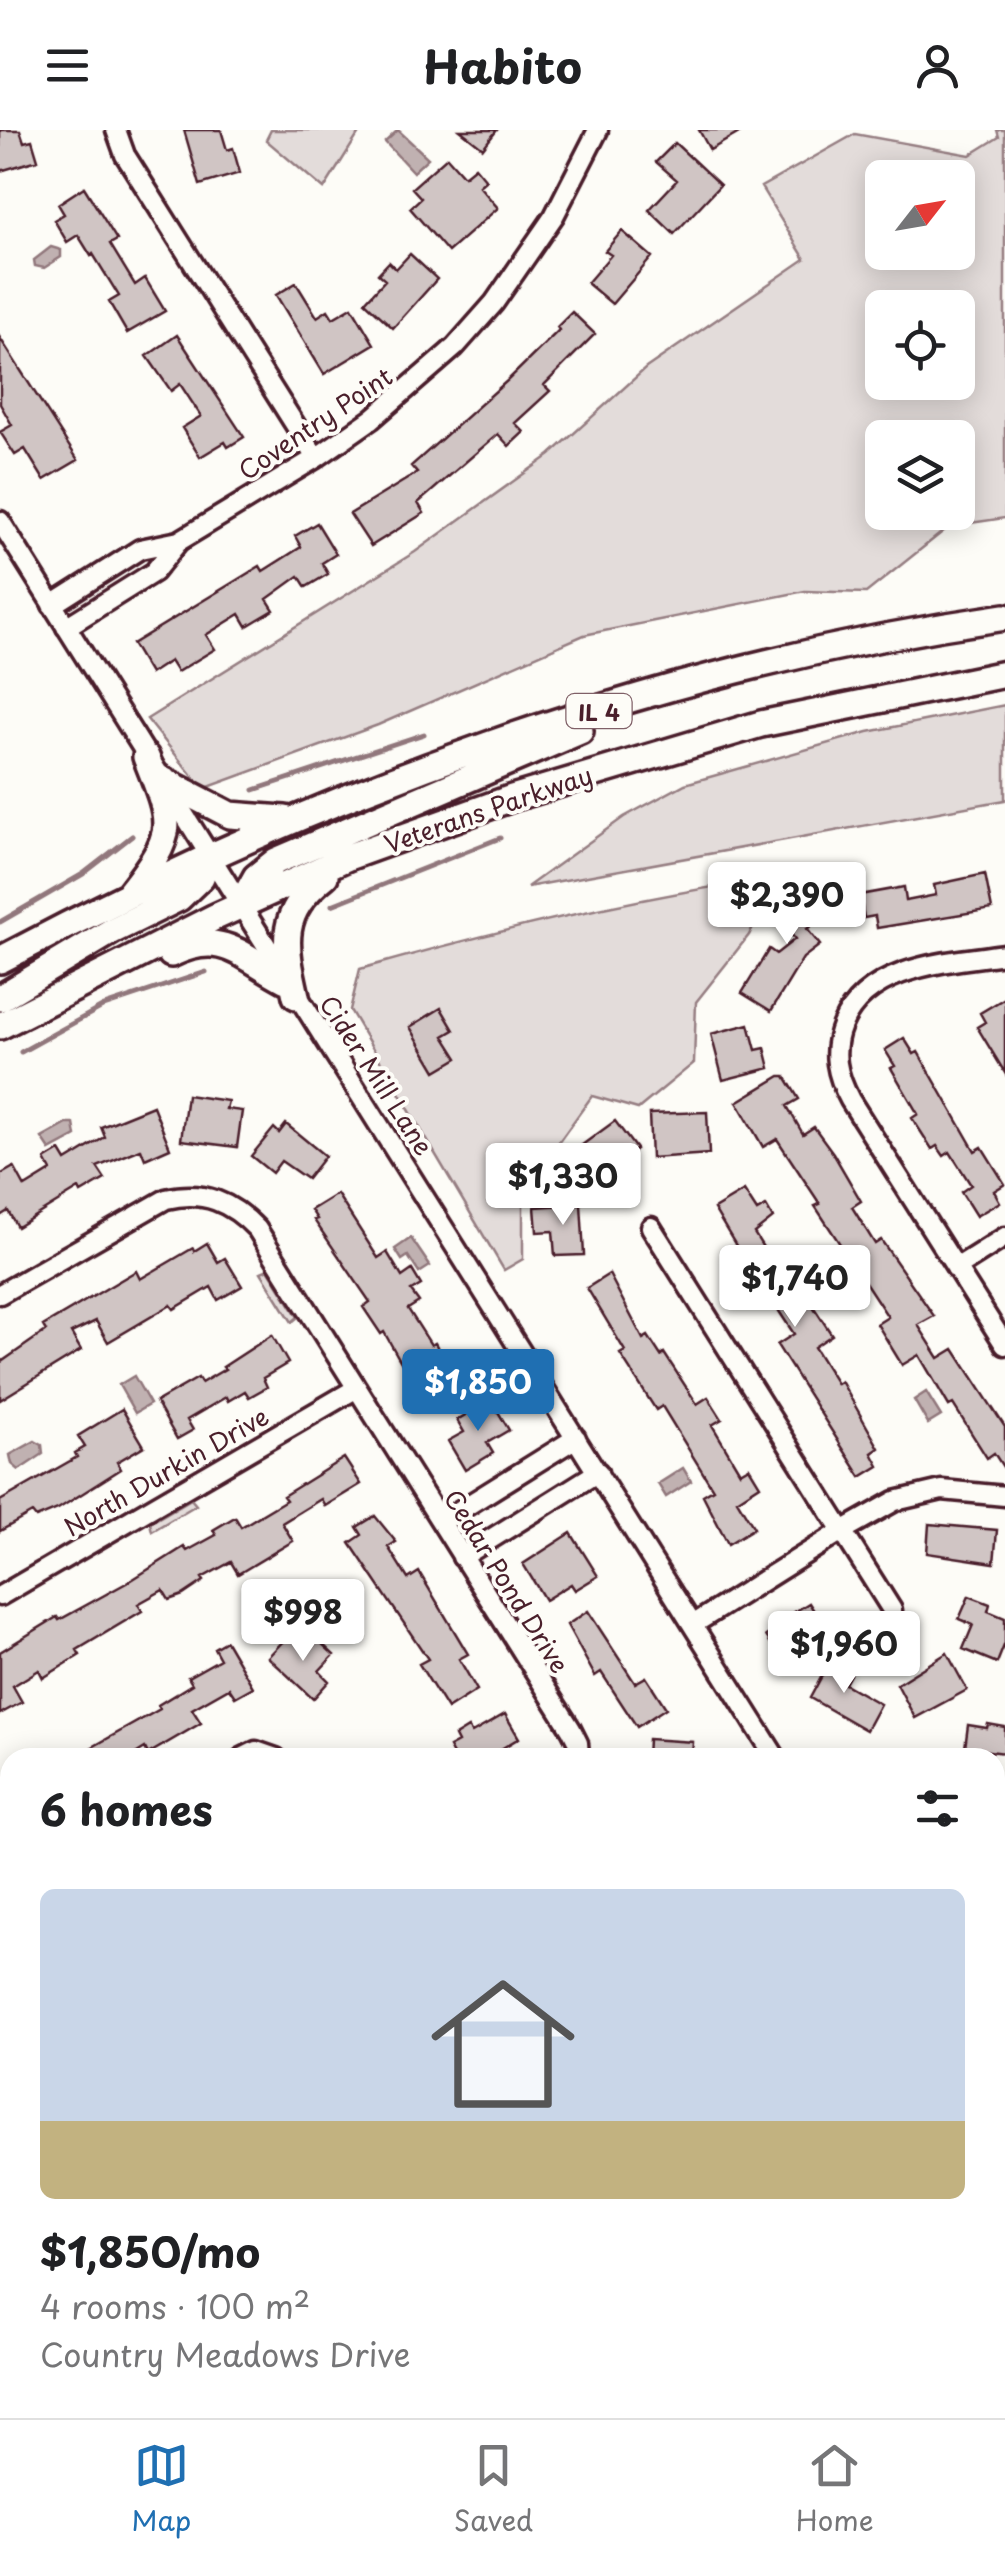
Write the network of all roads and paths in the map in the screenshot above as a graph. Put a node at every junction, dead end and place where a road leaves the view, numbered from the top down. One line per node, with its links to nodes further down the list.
1 (116, 130): 3 (street)
2 (598, 130): 3 (street, Coventry Point)
3 (316, 458): 5 (street, Coventry Point)
4 (0, 521): 6 (street, Cider Mill Lane)
5 (179, 542): 6 (street, Coventry Point); 8 (street, Coventry Point)
6 (52, 605): 8 (street, Cider Mill Lane)
7 (1005, 617): 10 (highway, IL 4)
8 (66, 627): 11 (street, Cider Mill Lane)
9 (1005, 674): 15 (highway, Veterans Parkway / IL 4)
10 (656, 694): 13 (highway, IL 4); 17 (highway)
11 (146, 757): 12 (street, Cider Mill Lane); 16 (highway)
12 (161, 779): 13 (highway); 14 (street, Cider Mill Lane)
13 (294, 819): 14 (highway, IL 4)
14 (209, 856): 16 (highway, IL 4); 17 (street, Cider Mill Lane); 21 (highway)
15 (348, 858): 17 (highway, Veterans Parkway / IL 4); 20 (highway)
16 (127, 895): 19 (highway, IL 4)
17 (240, 906): 20 (street, Cider Mill Lane); 22 (highway, Veterans Parkway / IL 4)
18 (1005, 954): 26 (street)
19 (0, 960)
20 (291, 988): 23 (highway); 30 (street, Cider Mill Lane)
21 (0, 998)
22 (0, 1026)
23 (0, 1036)
24 (651, 1226): 34 (street)
25 (1005, 1238): 26 (street)
26 (956, 1268): 28 (street)
27 (0, 1294): 29 (street, Cedar Pond Drive)
28 (1005, 1345)
29 (357, 1388): 33 (street, Cedar Pond Drive); 36 (street, North Durkin Drive)
30 (576, 1438): 31 (street, Cider Mill Lane); 33 (street)
31 (598, 1472): 35 (street); 38 (street, Cider Mill Lane)
32 (1005, 1496): 34 (street)
33 (441, 1522): 35 (street, Cedar Pond Drive)
34 (842, 1530): 37 (street); 38 (street)
35 (462, 1557): 39 (street, Cedar Pond Drive)
36 (0, 1596)
37 (892, 1610)
38 (694, 1624): 40 (street, Cider Mill Lane)
39 (579, 1748)
40 (770, 1748)

